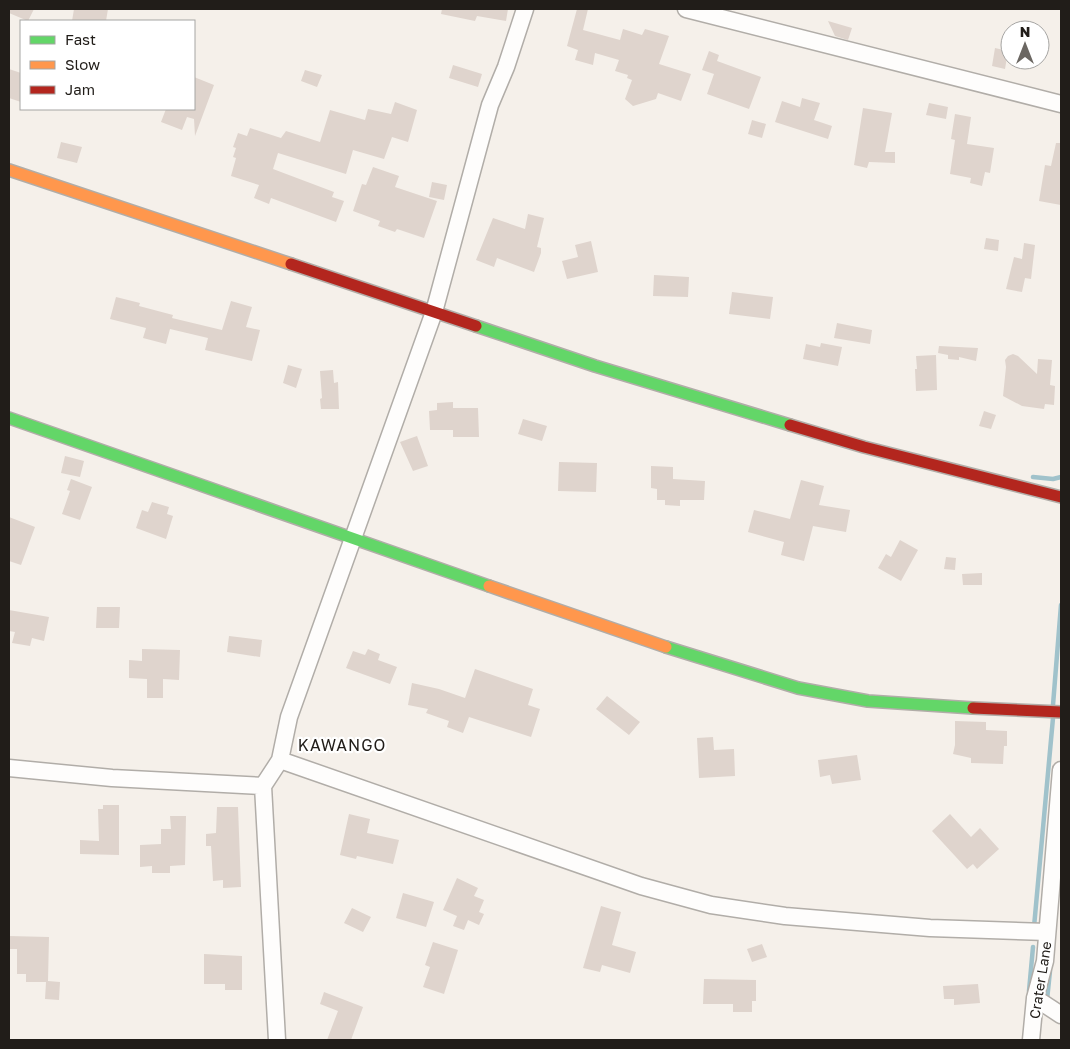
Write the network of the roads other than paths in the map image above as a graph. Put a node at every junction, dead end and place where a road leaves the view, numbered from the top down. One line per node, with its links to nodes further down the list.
1 (525, 9): 5 (street)
2 (686, 9): 3 (street)
3 (1061, 104)
4 (9, 170): 5 (street)
5 (434, 312): 7 (street); 8 (street)
6 (9, 418): 8 (street)
7 (1061, 497)
8 (353, 538): 9 (street); 10 (street)
9 (1061, 712)
10 (280, 760): 13 (street); 14 (street)
11 (9, 768): 13 (street)
12 (1061, 770): 14 (street, Crater Lane)
13 (263, 786): 17 (street)
14 (1047, 932): 15 (street, Crater Lane)
15 (1034, 998): 16 (street); 18 (street, Crater Lane)
16 (1061, 1015)
17 (277, 1040)
18 (1031, 1040)

